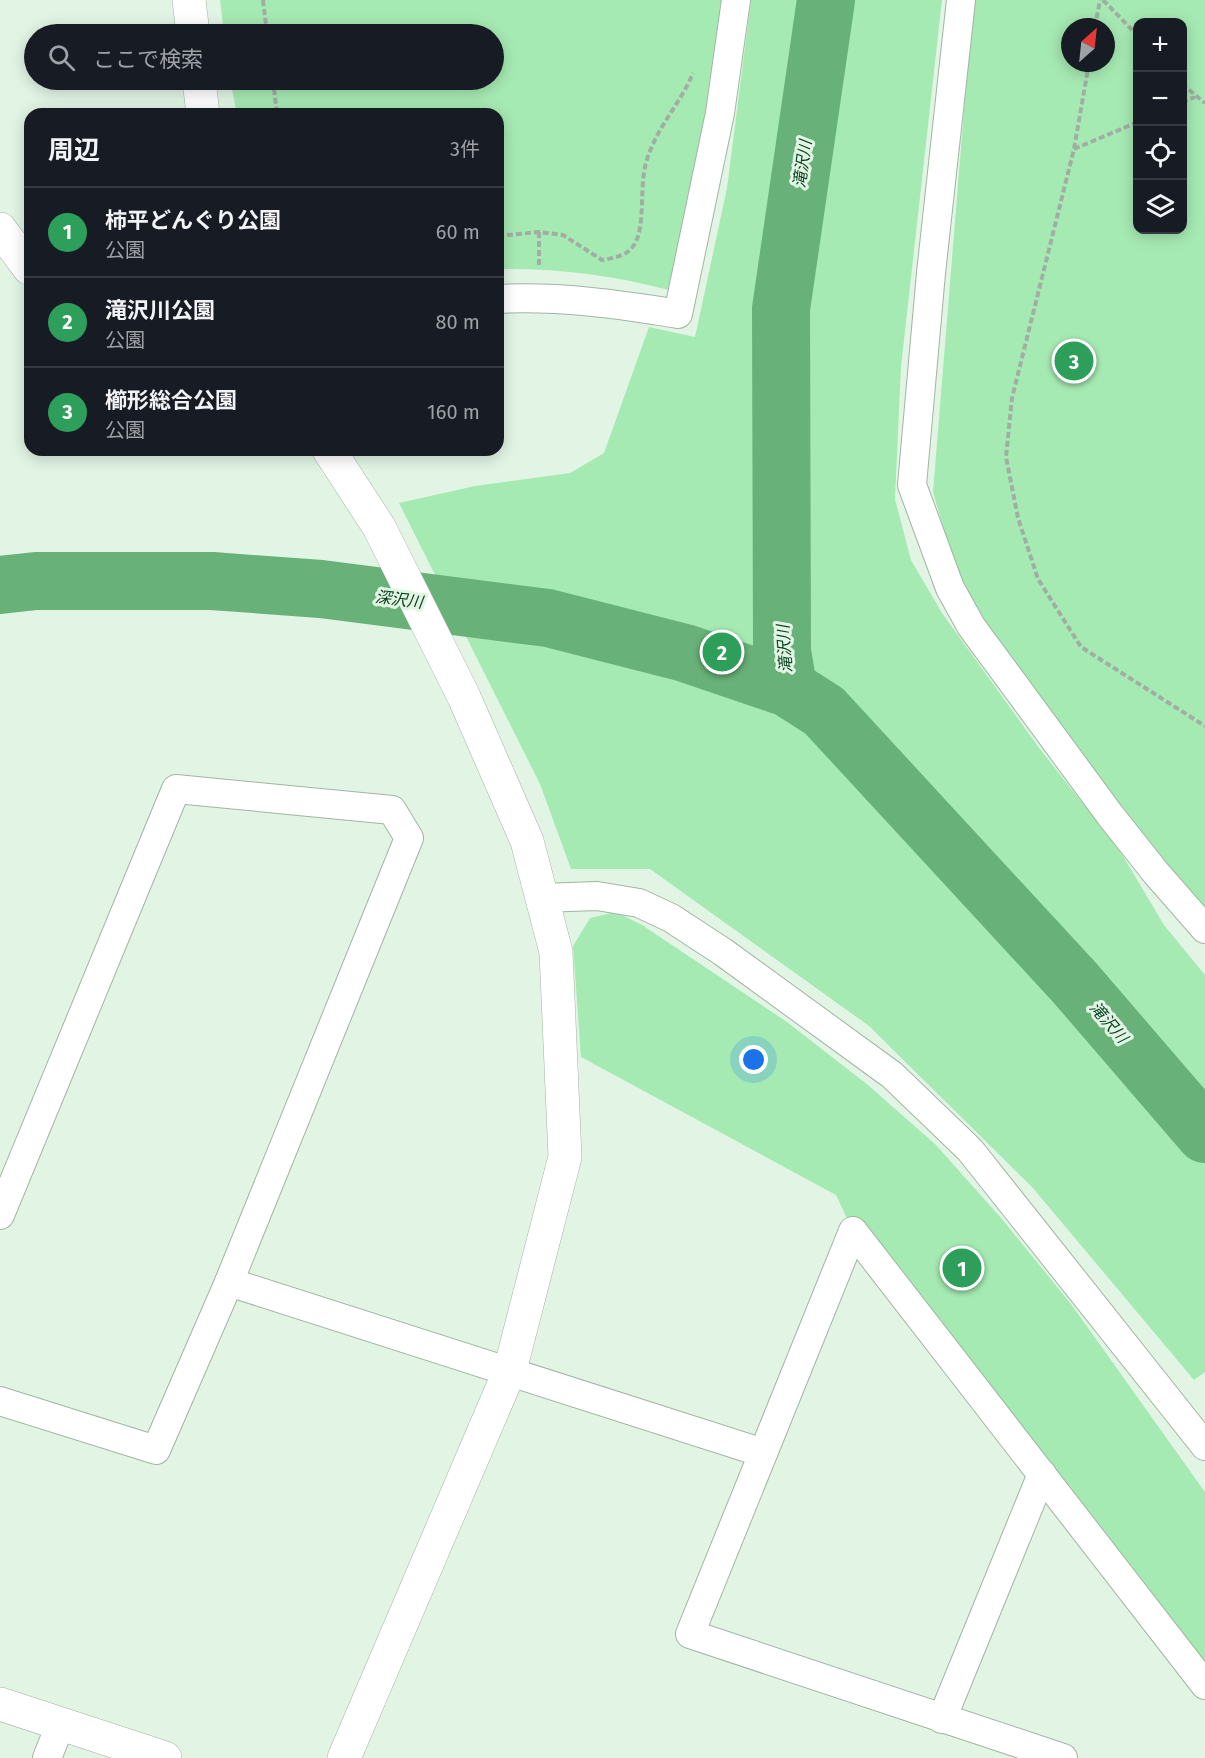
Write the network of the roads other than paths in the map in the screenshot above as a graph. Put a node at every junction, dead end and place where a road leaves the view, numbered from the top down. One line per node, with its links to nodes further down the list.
1 (189, 0): 4 (street)
2 (736, 0): 11 (street)
3 (961, 0): 14 (street)
4 (192, 24)
5 (200, 90): 6 (street)
6 (202, 108)
7 (0, 229): 8 (street)
8 (24, 260)
9 (0, 268): 10 (street)
10 (24, 268)
11 (504, 299)
12 (333, 456): 13 (street)
13 (542, 898): 17 (street); 19 (street)
14 (1205, 929)
15 (0, 1215): 16 (street)
16 (229, 1282): 17 (street); 18 (street)
17 (510, 1370): 20 (street); 28 (street)
18 (0, 1401)
19 (1205, 1446)
20 (763, 1453): 21 (street); 24 (street)
21 (1042, 1474): 22 (street); 24 (street)
22 (1205, 1685)
23 (0, 1704): 25 (street)
24 (942, 1719): 29 (street)
25 (61, 1723): 26 (street); 27 (street)
26 (47, 1758)
27 (165, 1758)
28 (344, 1758)
29 (1063, 1758)

